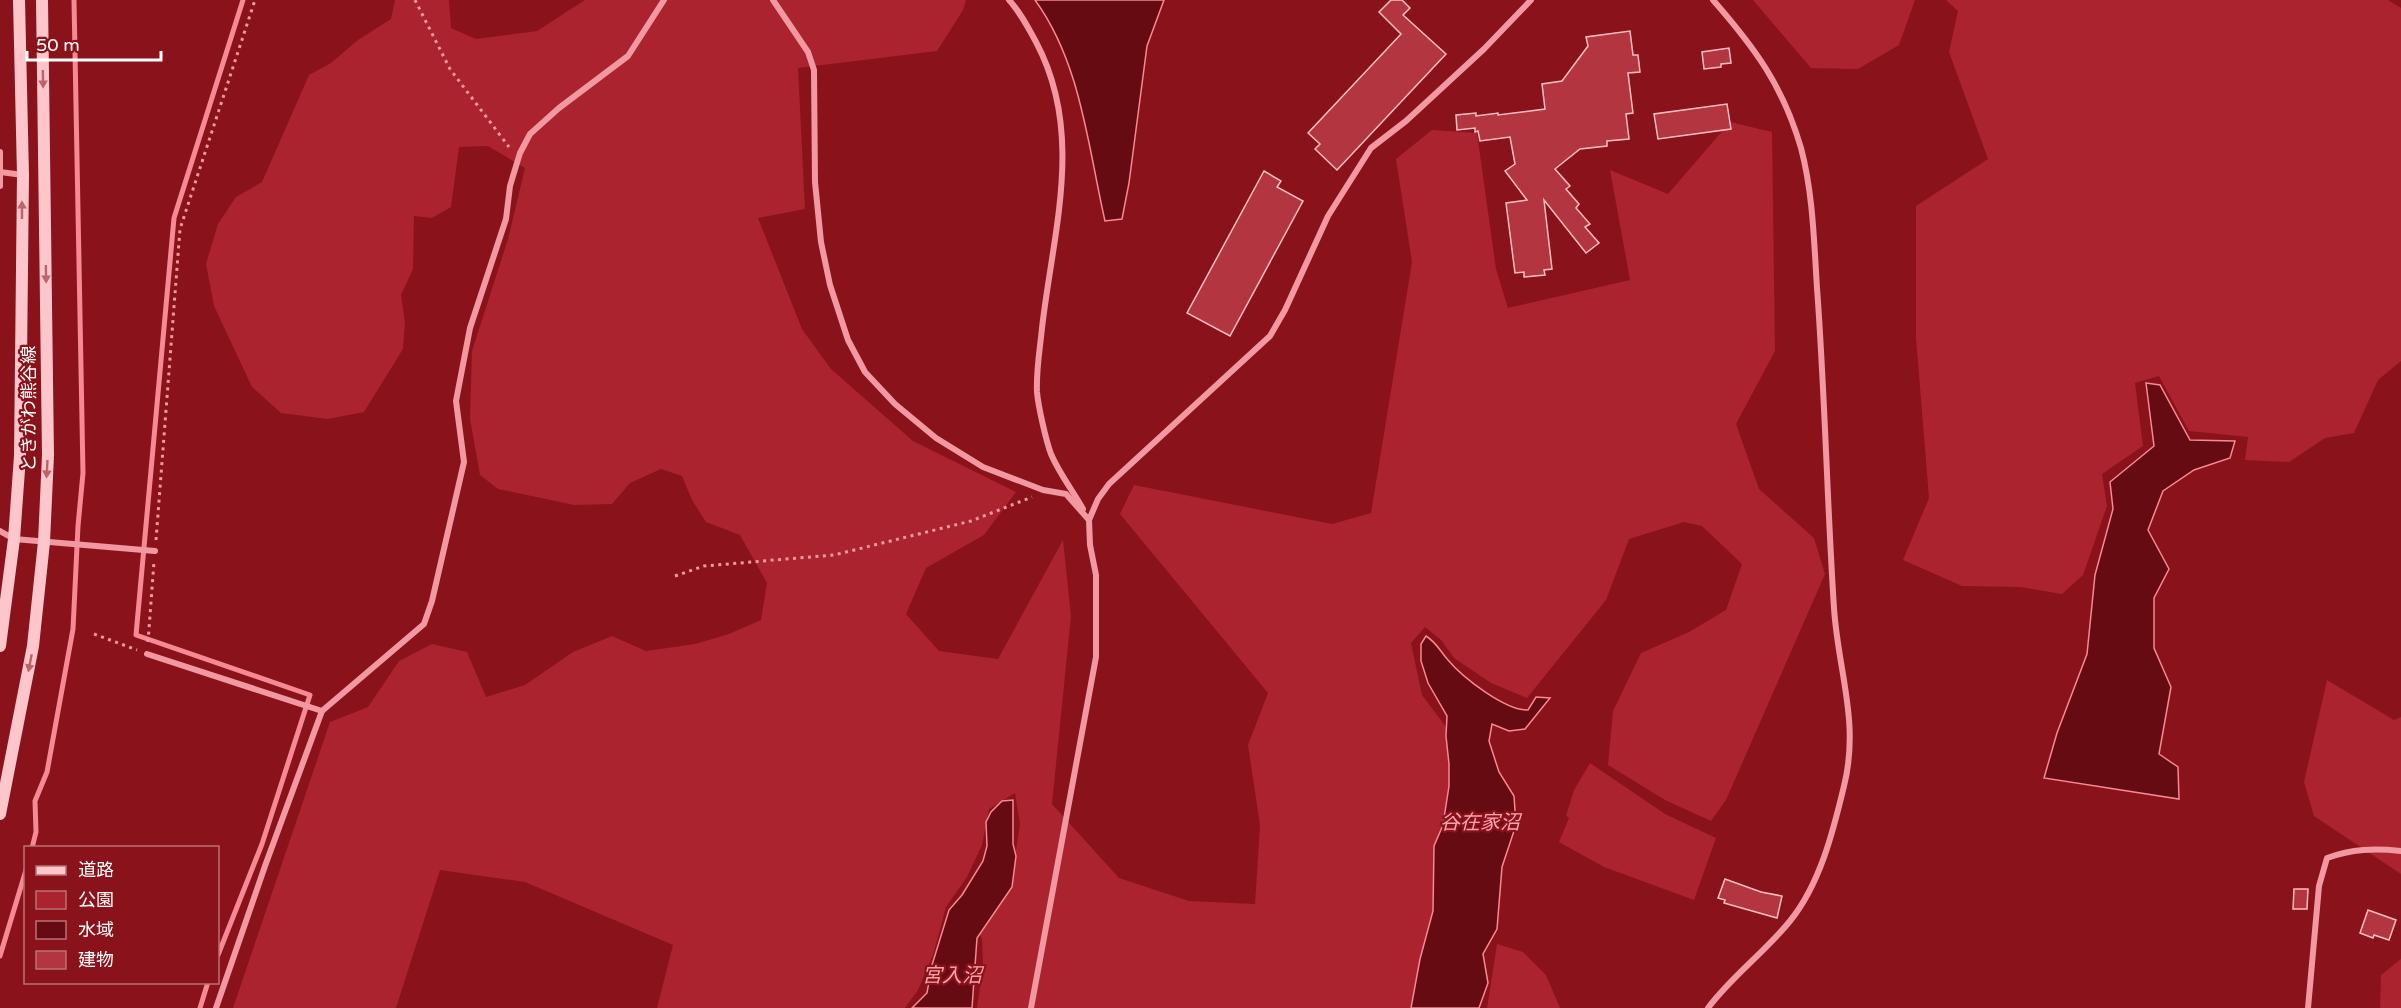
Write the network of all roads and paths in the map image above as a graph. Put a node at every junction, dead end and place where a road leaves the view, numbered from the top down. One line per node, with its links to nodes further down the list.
1 (19, 0): 13 (main road, ときがわ熊谷線)
2 (42, 0): 19 (main road, ときがわ熊谷線, one-way to 19)
3 (255, 0): 20 (path)
4 (415, 0): 11 (path)
5 (664, 0): 11 (street)
6 (772, 0): 15 (street)
7 (1009, 0): 16 (street)
8 (1531, 0): 16 (street)
9 (1713, 0): 30 (street)
10 (0, 152): 12 (street)
11 (519, 158): 25 (street)
12 (0, 172): 13 (street); 14 (street)
13 (22, 175): 18 (main road, ときがわ熊谷線, one-way to 13)
14 (0, 186)
15 (1043, 490): 16 (street); 21 (path)
16 (1089, 520): 29 (street)
17 (0, 531): 18 (street)
18 (15, 539): 19 (street); 23 (main road, ときがわ熊谷線)
19 (44, 542): 20 (street); 26 (main road, ときがわ熊谷線, one-way to 26)
20 (155, 551): 24 (path)
21 (675, 576)
22 (94, 634): 24 (path)
23 (0, 646)
24 (147, 654): 25 (street)
25 (322, 711): 28 (street)
26 (0, 814)
27 (2401, 851): 31 (street)
28 (216, 1008)
29 (1031, 1008)
30 (1708, 1008)
31 (2308, 1008)

